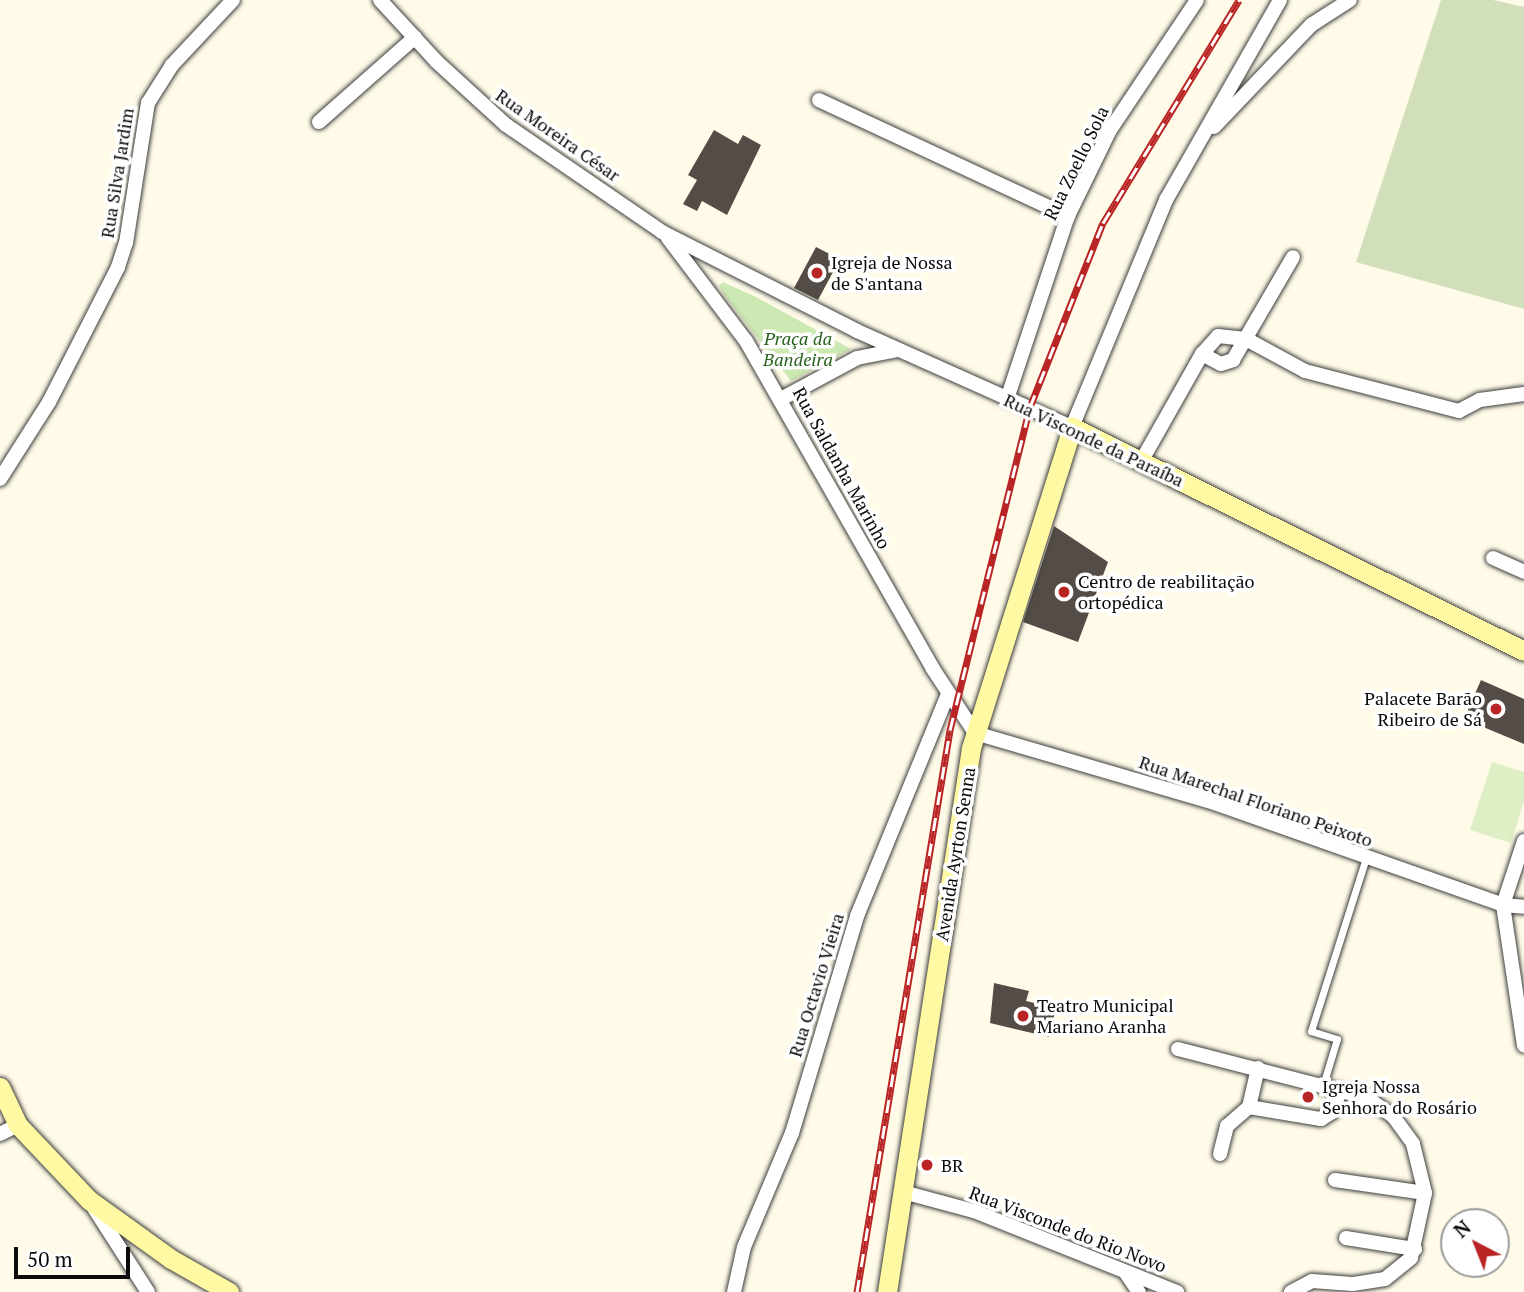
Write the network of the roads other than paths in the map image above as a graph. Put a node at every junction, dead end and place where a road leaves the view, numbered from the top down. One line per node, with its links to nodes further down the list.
1 (233, 0): 23 (street, Rua Silva Jardim)
2 (380, 0): 6 (street, Rua Moreira César)
3 (1197, 0): 10 (street, Rua Zoello Sola)
4 (1280, 0): 9 (street)
5 (1350, 0): 9 (street)
6 (415, 37): 8 (street); 11 (street, Rua Moreira César)
7 (819, 100): 10 (street)
8 (319, 122)
9 (1196, 145): 21 (street)
10 (1068, 216): 20 (street, Rua Zoello Sola)
11 (662, 232): 13 (street, Rua Visconde da Paraíba); 19 (street, Rua Saldanha Marinho)
12 (1293, 257): 14 (street)
13 (857, 331): 15 (street, Rua Visconde da Paraíba); 17 (street)
14 (1246, 339): 16 (street); 16 (street); 18 (street)
15 (899, 350): 17 (street); 20 (street, Rua Visconde da Paraíba)
16 (1202, 354): 22 (street)
17 (857, 358): 19 (street)
18 (1524, 394)
19 (781, 399): 27 (street, Rua Saldanha Marinho)
20 (1007, 399): 21 (street, Rua Visconde da Paraíba)
21 (1072, 427): 22 (main road, Rua Visconde da Paraíba); 28 (main road, Avenida Ayrton Senna)
22 (1142, 460): 26 (main road, Rua Visconde da Paraíba)
23 (0, 479)
24 (1493, 558): 25 (street)
25 (1524, 572)
26 (1524, 651)
27 (948, 694): 28 (street, Rua Saldanha Marinho); 52 (street, Rua Octavio Vieira)
28 (975, 733): 30 (street, Rua Marechal Floriano Peixoto); 44 (main road, Avenida Ayrton Senna)
29 (1524, 841): 31 (street)
30 (1366, 858): 31 (street, Rua Marechal Floriano Peixoto); 36 (lane)
31 (1503, 905): 32 (street, Rua Marechal Floriano Peixoto); 33 (street)
32 (1524, 907)
33 (1524, 1045)
34 (1178, 1049): 35 (street)
35 (1258, 1068): 36 (street); 39 (street)
36 (1324, 1085): 38 (street)
37 (0, 1087): 40 (main road)
38 (1340, 1091): 39 (street); 45 (street)
39 (1249, 1107): 42 (street)
40 (18, 1125): 41 (street); 46 (main road)
41 (0, 1134)
42 (1220, 1154)
43 (1335, 1180): 45 (street)
44 (903, 1192): 49 (street, Rua Visconde do Rio Novo); 53 (main road, Avenida Ayrton Senna)
45 (1425, 1193): 48 (street)
46 (89, 1200): 50 (street); 51 (main road)
47 (1346, 1238): 48 (street)
48 (1415, 1249): 56 (street)
49 (1125, 1273): 54 (street); 55 (street, Rua Visconde do Rio Novo)
50 (143, 1290)
51 (229, 1292)
52 (734, 1292)
53 (887, 1292)
54 (1139, 1292)
55 (1177, 1292)
56 (1291, 1292)

